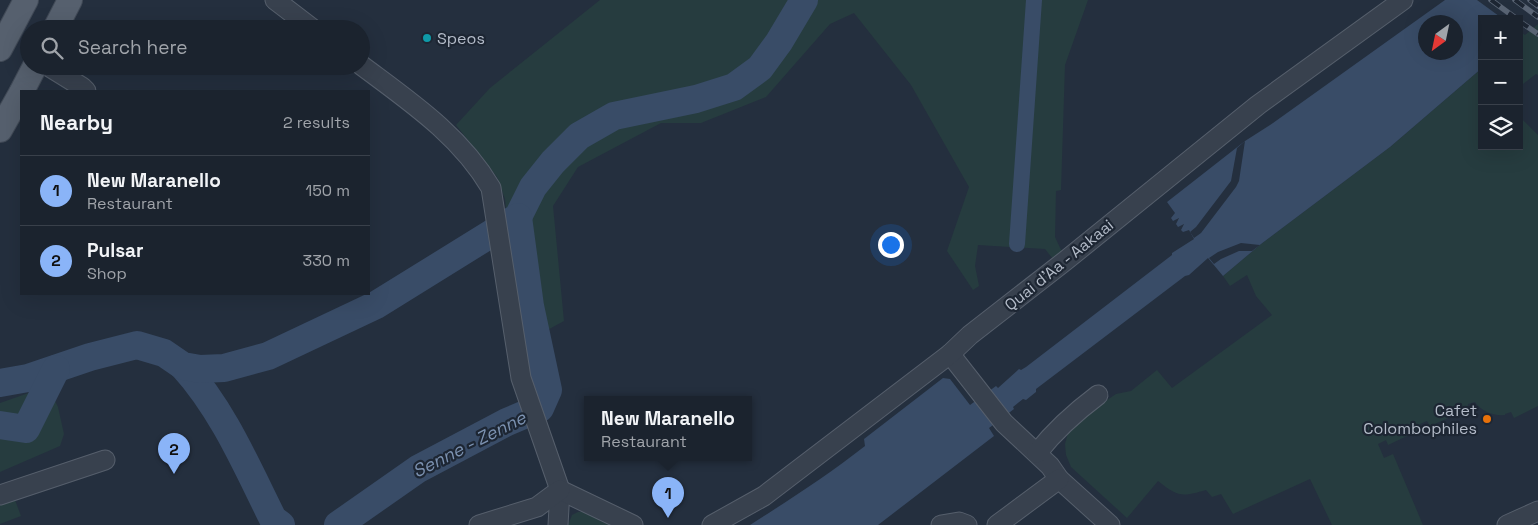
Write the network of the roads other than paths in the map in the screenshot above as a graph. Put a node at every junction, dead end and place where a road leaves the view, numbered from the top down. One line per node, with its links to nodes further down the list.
1 (26, 0): 7 (main road)
2 (70, 0): 5 (main road)
3 (275, 0): 6 (street)
4 (1403, 0): 15 (street, Quai d'Aa - Aakaai)
5 (60, 20)
6 (301, 20)
7 (0, 49)
8 (370, 72): 20 (street)
9 (30, 75): 11 (main road)
10 (63, 75): 12 (street)
11 (23, 90)
12 (85, 90)
13 (20, 95): 14 (main road)
14 (0, 130)
15 (955, 361): 17 (street); 26 (street, Quai d'Aa - Aakaai)
16 (1098, 395): 17 (street)
17 (1037, 453): 19 (street)
18 (105, 460): 21 (street)
19 (1059, 479): 29 (street); 30 (street)
20 (560, 490): 23 (street); 24 (street); 25 (street)
21 (0, 495)
22 (1538, 511): 31 (street)
23 (479, 525)
24 (558, 525)
25 (633, 525)
26 (712, 525)
27 (941, 525): 28 (street)
28 (967, 525)
29 (997, 525)
30 (1110, 525)
31 (1507, 525)

